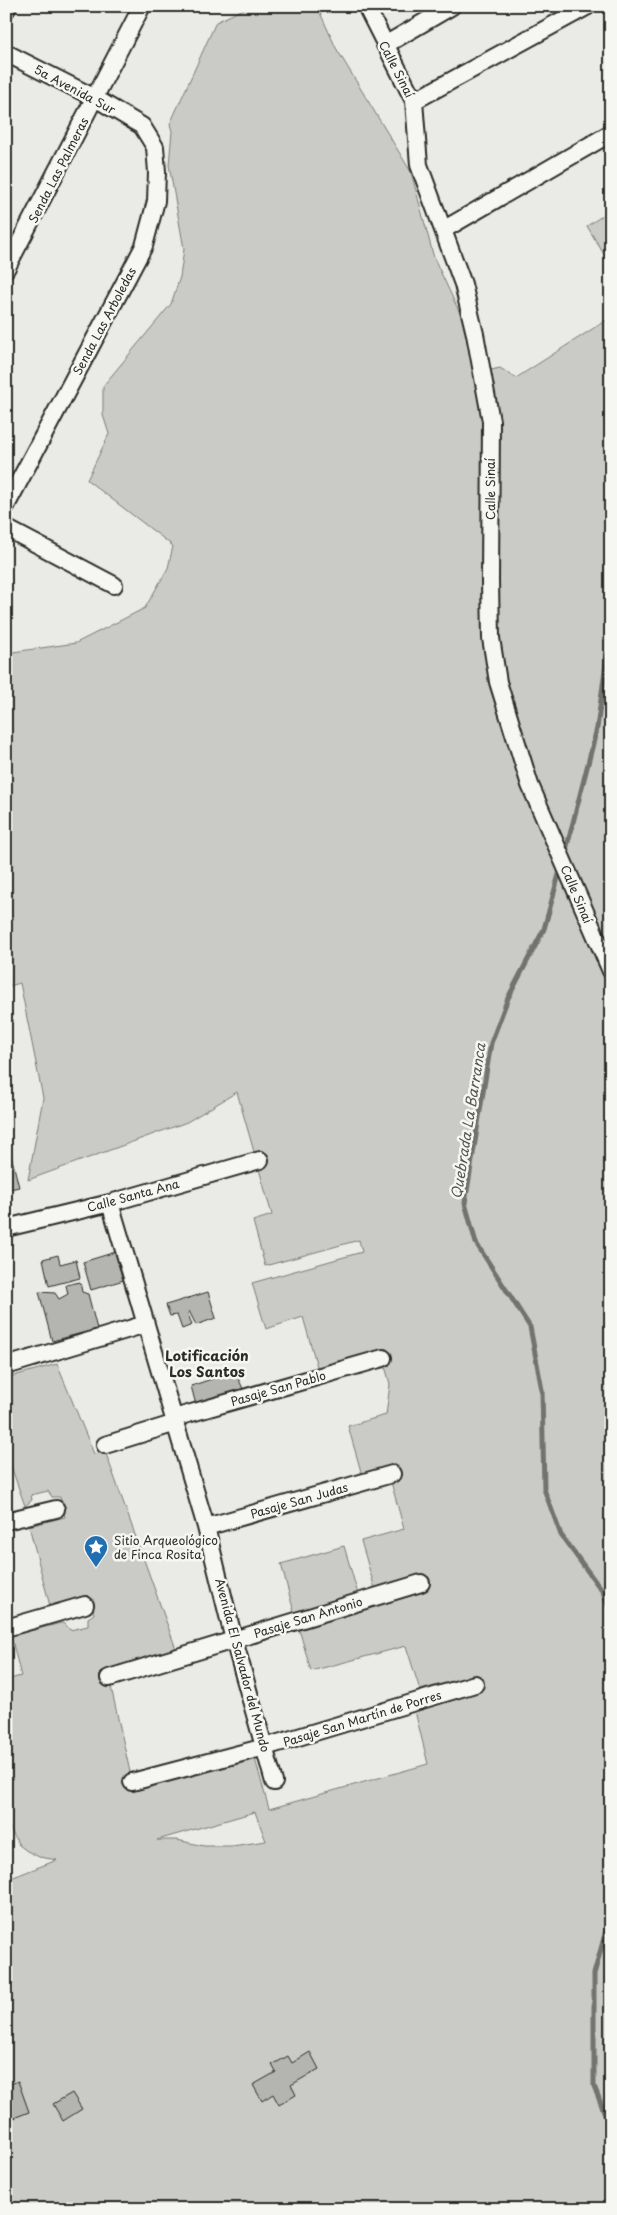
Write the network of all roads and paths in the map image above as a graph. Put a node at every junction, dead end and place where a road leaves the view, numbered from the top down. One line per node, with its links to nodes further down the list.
1 (8, 6): 6 (street)
2 (142, 6): 9 (street, Senda Las Palmeras)
3 (366, 6): 7 (street, Calle Sinaí)
4 (452, 6): 7 (street)
5 (588, 6): 10 (street)
6 (6, 10)
7 (385, 45): 10 (street, Calle Sinaí)
8 (6, 53): 9 (street, 5a Avenida Sur)
9 (95, 98): 11 (street, 5a Avenida Sur); 14 (street, Senda Las Palmeras)
10 (414, 101): 13 (street, Calle Sinaí)
11 (142, 126): 15 (street, Senda Las Arboledas)
12 (611, 133): 13 (street)
13 (443, 230): 18 (street, Calle Sinaí)
14 (6, 269)
15 (6, 506)
16 (6, 528): 17 (street)
17 (114, 585)
18 (611, 971)
19 (260, 1160): 20 (street, Calle Santa Ana)
20 (110, 1203): 21 (street, Calle Santa Ana); 22 (street, Avenida El Salvador del Mundo)
21 (6, 1228)
22 (146, 1324): 24 (street); 25 (street, Avenida El Salvador del Mundo)
23 (383, 1358): 25 (street, Pasaje San Pablo)
24 (6, 1366)
25 (175, 1421): 26 (street, Pasaje San Pablo); 30 (street, Avenida El Salvador del Mundo)
26 (105, 1445)
27 (392, 1474): 30 (street, Pasaje San Judas)
28 (56, 1509): 29 (street)
29 (6, 1521)
30 (206, 1527): 34 (street, Avenida El Salvador del Mundo)
31 (421, 1583): 34 (street, Pasaje San Antonio)
32 (85, 1606): 33 (street)
33 (6, 1628)
34 (234, 1640): 35 (street, Pasaje San Antonio); 37 (street, Avenida El Salvador del Mundo)
35 (109, 1678)
36 (475, 1684): 37 (street, Pasaje San Martín de Porres)
37 (265, 1747): 38 (street, Pasaje San Martín de Porres); 39 (street, Avenida El Salvador del Mundo)
38 (132, 1782)
39 (274, 1782)

